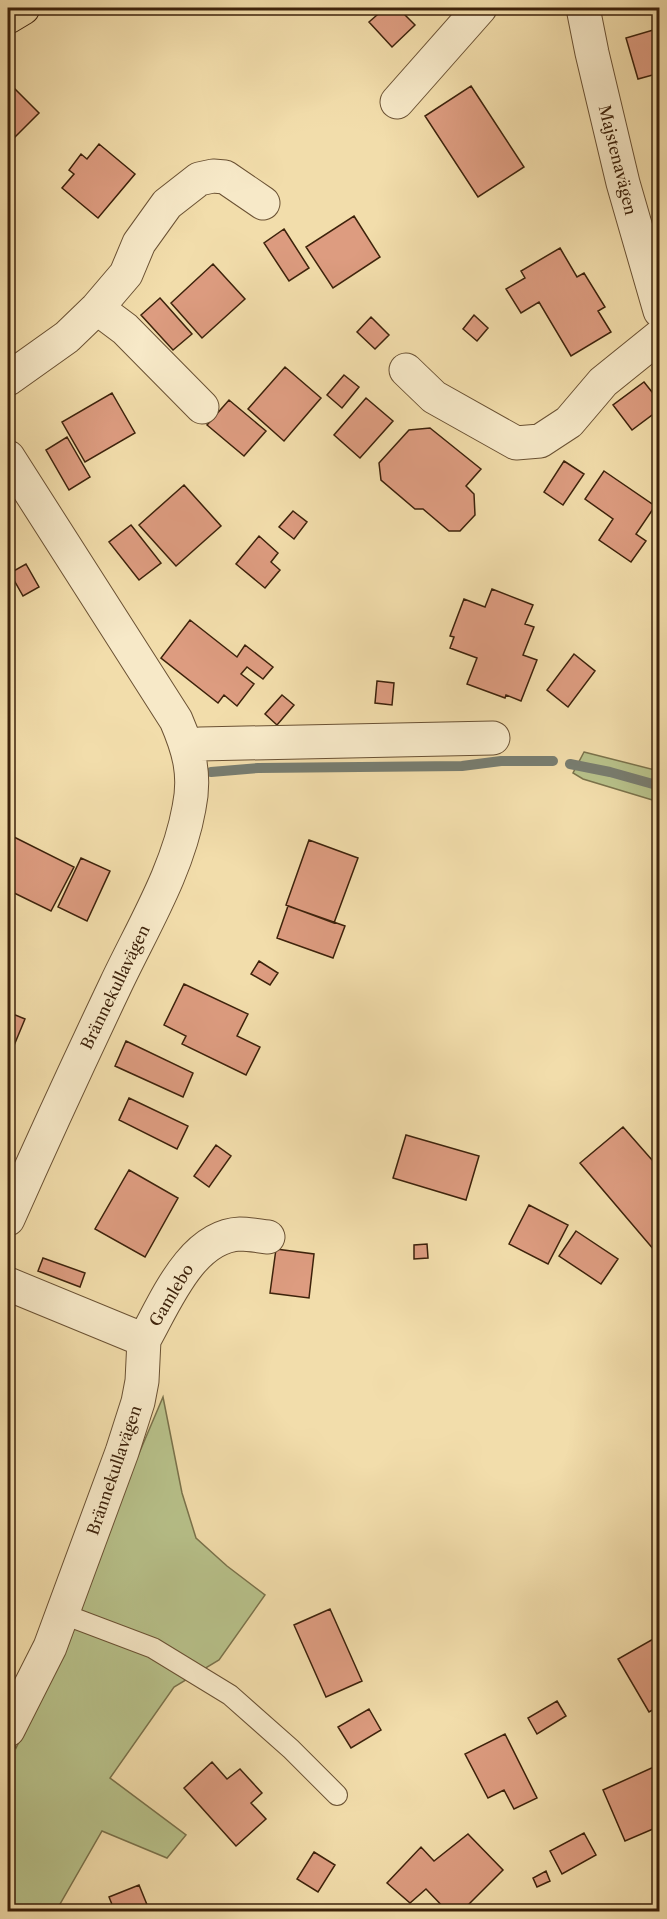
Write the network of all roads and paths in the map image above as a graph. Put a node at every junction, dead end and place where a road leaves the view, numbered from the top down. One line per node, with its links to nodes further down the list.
1 (23, 8): 4 (main road)
2 (480, 8): 5 (street)
3 (584, 8): 8 (street, Majstenavägen)
4 (8, 17)
5 (397, 102)
6 (263, 203): 7 (street)
7 (97, 308): 11 (street); 12 (street)
8 (660, 311)
9 (660, 336): 10 (street)
10 (406, 370)
11 (8, 379)
12 (202, 407)
13 (8, 457): 15 (street, Brännekullavägen)
14 (493, 738): 15 (street)
15 (188, 748): 16 (street, Brännekullavägen)
16 (8, 1219)
17 (268, 1237): 19 (street, Gamlebo)
18 (8, 1284): 19 (street)
19 (144, 1340): 20 (street, Brännekullavägen)
20 (63, 1614): 21 (street, Brännekullavägen); 22 (lane)
21 (8, 1730)
22 (337, 1796)

